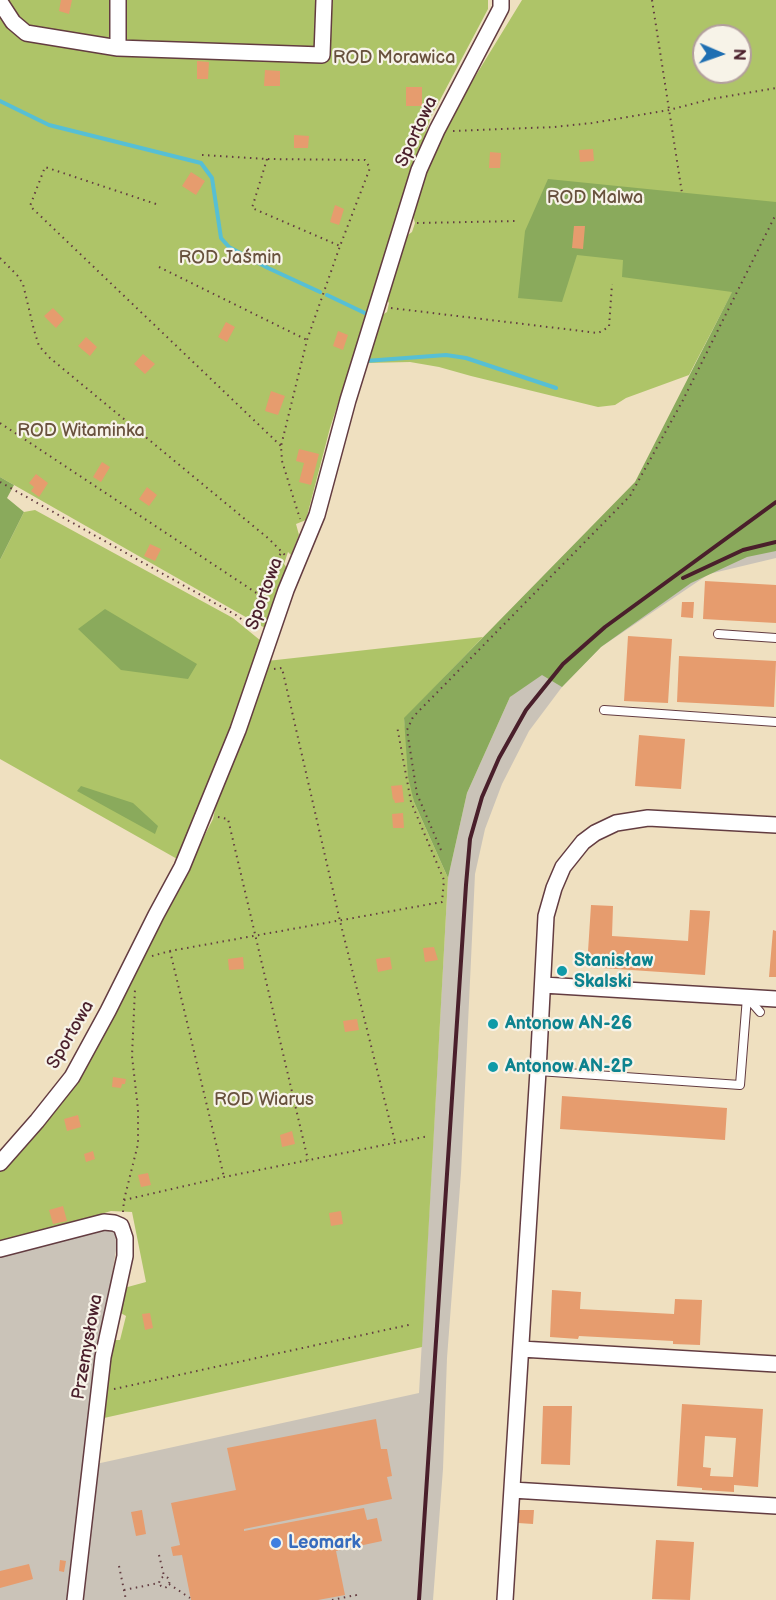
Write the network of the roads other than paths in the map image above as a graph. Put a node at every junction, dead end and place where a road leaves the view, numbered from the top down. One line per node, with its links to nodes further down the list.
1 (118, 0): 5 (street)
2 (324, 0): 5 (street)
3 (0, 2): 5 (street)
4 (501, 4): 16 (street, Sportowa)
5 (118, 48)
6 (718, 634): 7 (lane)
7 (776, 638)
8 (604, 710): 9 (lane)
9 (776, 722)
10 (776, 825): 11 (street)
11 (543, 986): 12 (street); 15 (street)
12 (747, 997): 13 (street); 14 (lane); 15 (lane)
13 (776, 999)
14 (760, 1012)
15 (538, 1071): 18 (street)
16 (0, 1163)
17 (0, 1249): 22 (street, Przemysłowa)
18 (521, 1349): 19 (street); 20 (street)
19 (776, 1364)
20 (512, 1490): 21 (street); 23 (street)
21 (776, 1506)
22 (75, 1600)
23 (505, 1600)

